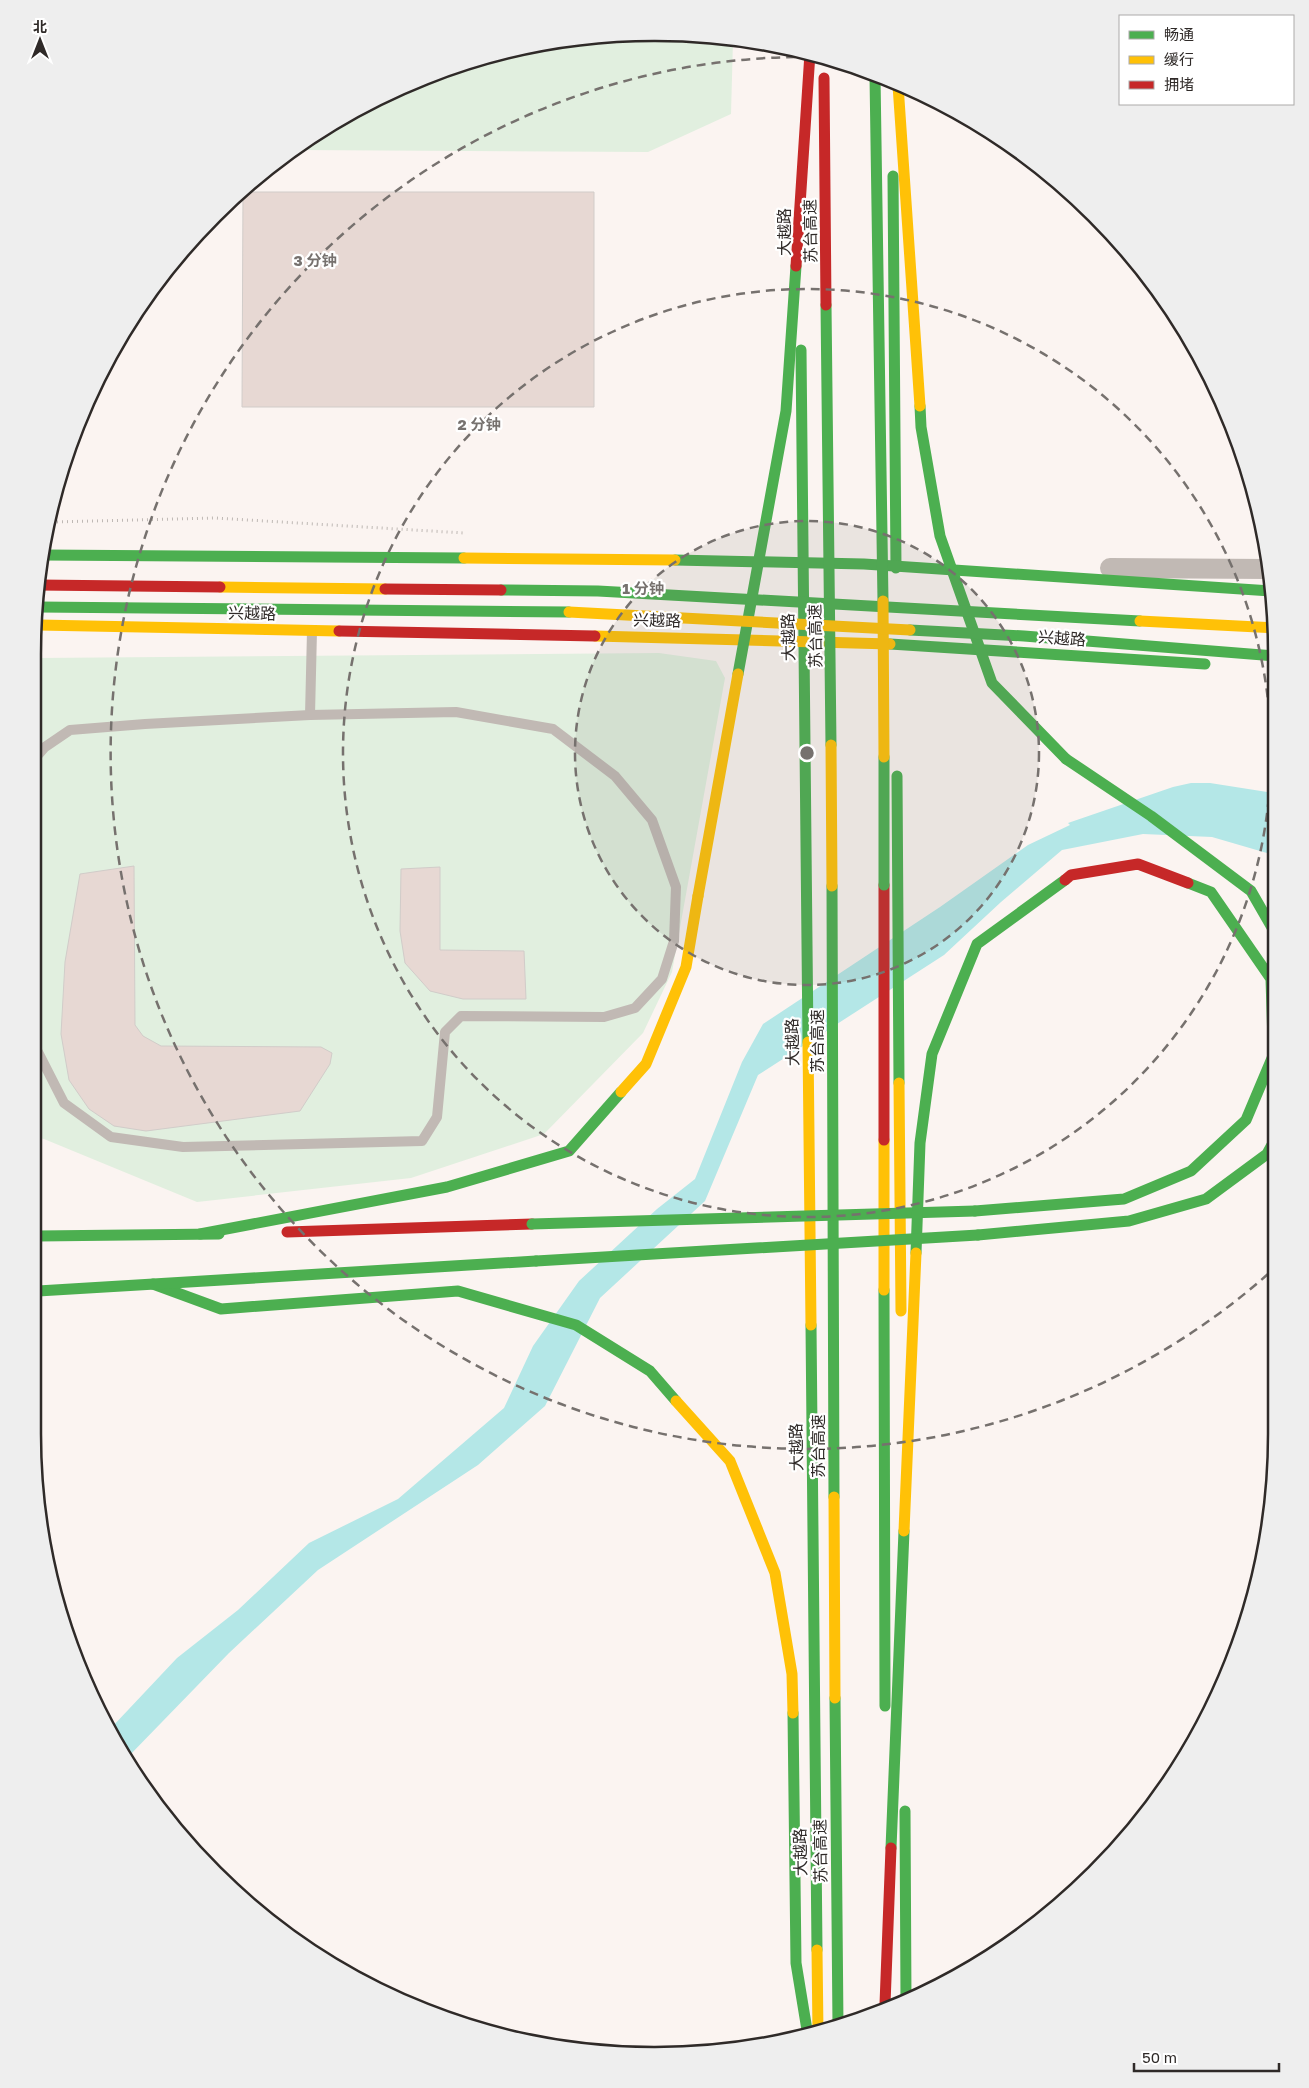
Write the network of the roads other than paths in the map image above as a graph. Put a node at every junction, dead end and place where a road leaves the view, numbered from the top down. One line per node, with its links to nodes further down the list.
1 (799, 59): 8 (main road, 大越路)
2 (809, 61): 30 (main road, bridge)
3 (824, 67): 37 (main road, 苏台高速, bridge)
4 (876, 83): 36 (main road, bridge)
5 (892, 89): 10 (main road)
6 (898, 92): 25 (main road, bridge)
7 (49, 555): 8 (main road)
8 (803, 563): 10 (main road); 18 (main road, 大越路)
9 (1262, 570): 10 (street)
10 (896, 571): 12 (main road)
11 (45, 585): 16 (main road, bridge)
12 (1264, 591)
13 (896, 596): 19 (main road)
14 (44, 607): 20 (main road, bridge)
15 (42, 625): 17 (main road, 兴越路)
16 (1267, 627)
17 (312, 630): 18 (main road, 兴越路); 22 (lane)
18 (804, 641): 19 (main road, 兴越路); 38 (main road, 大越路)
19 (897, 649): 21 (main road, 兴越路)
20 (1268, 655)
21 (1215, 664)
22 (310, 715): 23 (lane); 27 (lane)
23 (41, 752)
24 (897, 763): 34 (main road)
25 (1268, 921)
26 (1268, 975): 35 (main road, bridge)
27 (41, 1058)
28 (1268, 1068): 30 (main road, bridge)
29 (1268, 1152): 32 (main road, bridge)
30 (200, 1234): 31 (main road)
31 (41, 1236)
32 (153, 1284): 33 (main road); 39 (main road)
33 (41, 1292)
34 (906, 1993)
35 (885, 2001)
36 (885, 2002)
37 (838, 2018)
38 (818, 2024)
39 (807, 2027)

